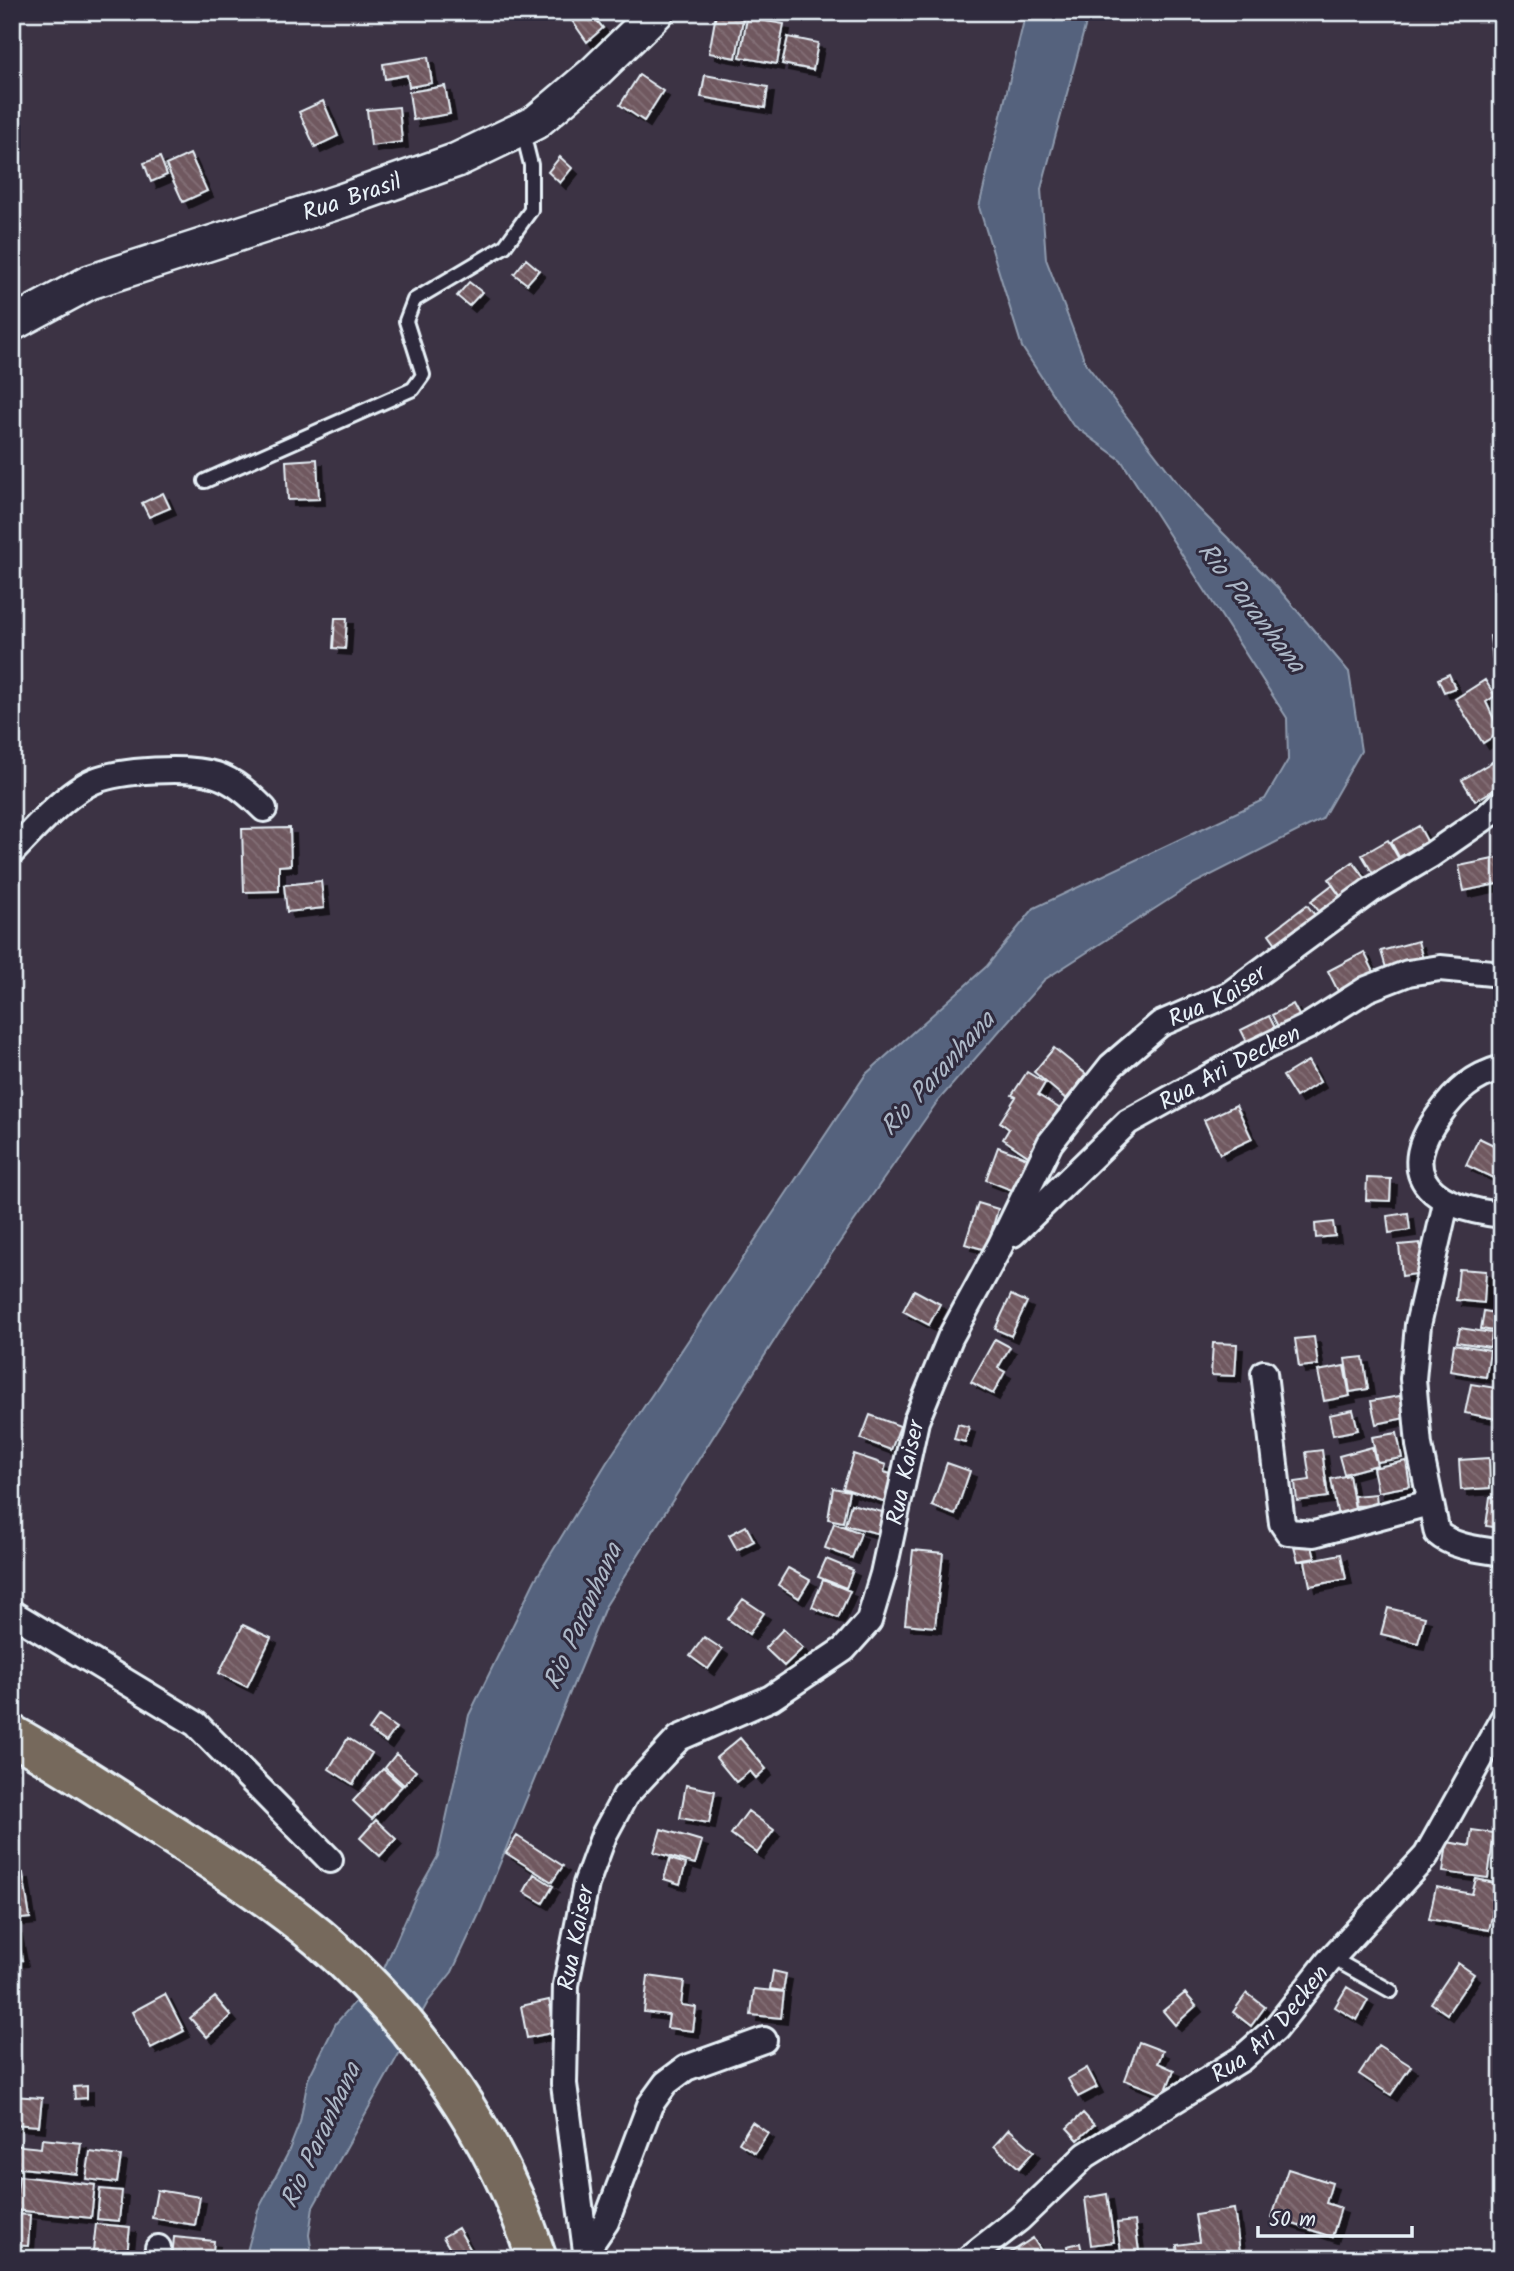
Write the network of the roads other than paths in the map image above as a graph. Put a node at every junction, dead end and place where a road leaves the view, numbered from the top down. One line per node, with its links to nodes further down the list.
1 (657, 12): 2 (street, Rua Brasil)
2 (522, 129): 3 (street, Rua Brasil); 4 (lane)
3 (12, 324)
4 (205, 481)
5 (1502, 802): 12 (street, Rua Kaiser)
6 (264, 809): 7 (street)
7 (12, 852)
8 (1502, 974): 12 (street, Rua Ari Decken)
9 (1502, 1068): 10 (street)
10 (1447, 1203): 11 (street); 14 (street)
11 (1502, 1215)
12 (1000, 1247): 23 (street, Rua Kaiser)
13 (1265, 1373): 14 (street)
14 (1429, 1503): 15 (street)
15 (1502, 1553)
16 (12, 1613): 19 (street)
17 (1502, 1720): 20 (street, Rua Ari Decken)
18 (12, 1735): 24 (main road)
19 (330, 1860)
20 (1332, 1958): 21 (lane); 25 (street, Rua Ari Decken)
21 (1391, 1992)
22 (764, 2040): 23 (street)
23 (585, 2255)
24 (537, 2259)
25 (968, 2259)

